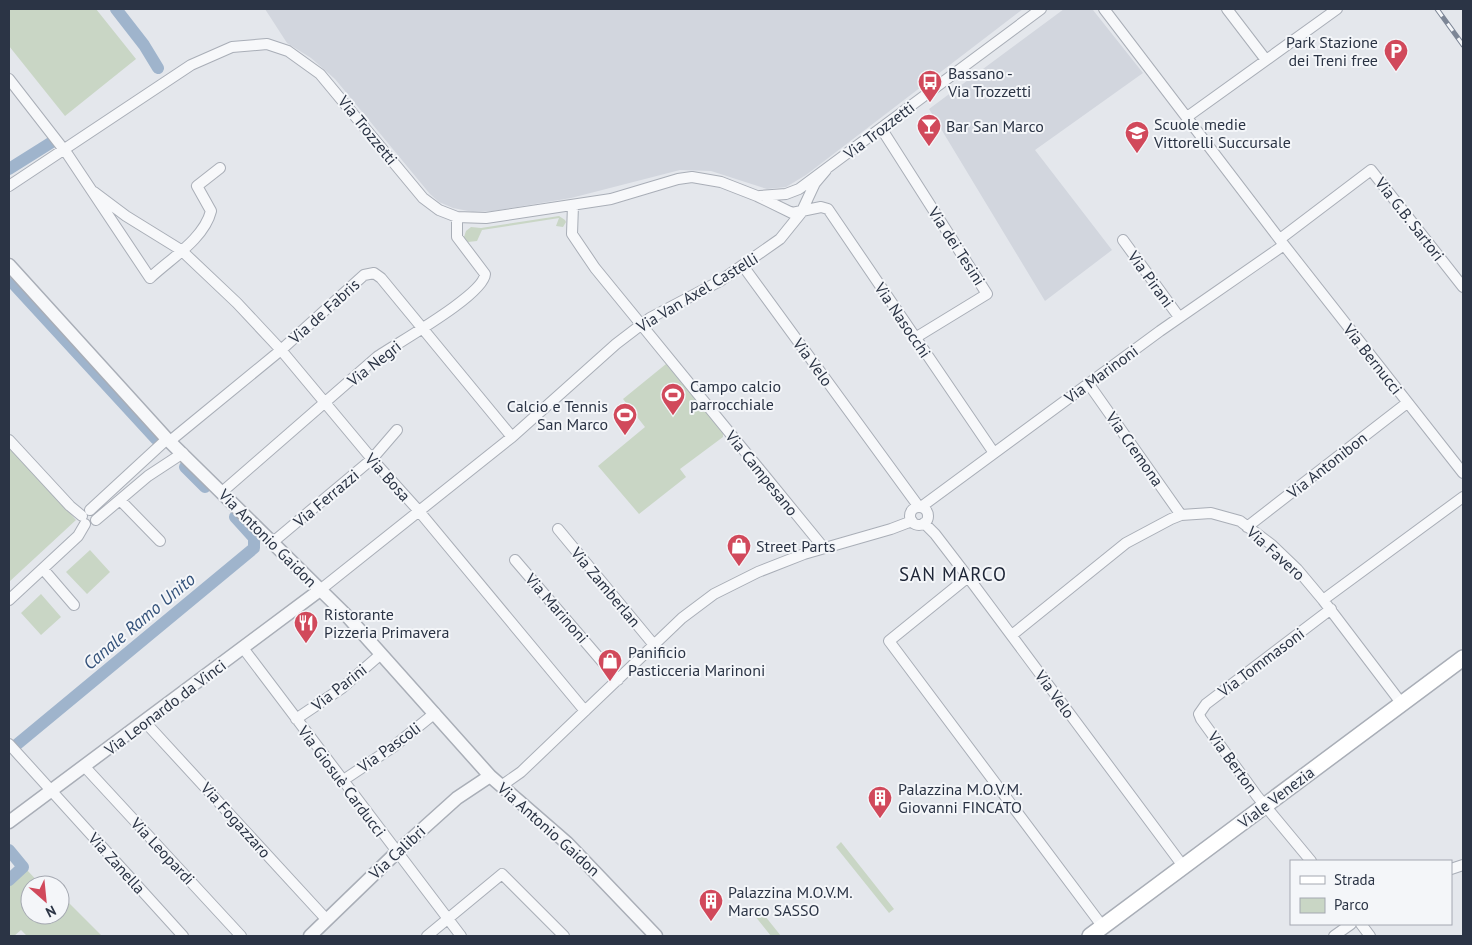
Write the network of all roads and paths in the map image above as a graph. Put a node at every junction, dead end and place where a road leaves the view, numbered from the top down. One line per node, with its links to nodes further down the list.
1 (1041, 9): 8 (street, Via Trozzetti)
2 (1104, 9): 7 (street, Via Bernucci)
3 (1227, 9): 5 (street)
4 (1336, 9): 5 (street)
5 (1266, 60): 7 (street)
6 (9, 78): 9 (street, Via Bosa)
7 (1186, 117): 19 (street, Via Bernucci)
8 (881, 128): 11 (street, Via Trozzetti); 27 (street, Via dei Tesini)
9 (64, 149): 12 (street, Via Trozzetti); 13 (street, Via Bosa); 17 (street, Via Trozzetti)
10 (220, 168): 20 (street, Via Bosa)
11 (826, 170): 14 (street, Via Trozzetti); 16 (street, Via Van Axel Castelli)
12 (9, 186)
13 (94, 192): 20 (street, Via Bosa); 20 (street, Via Bosa)
14 (757, 196): 15 (street, Via Trozzetti); 16 (street, Via Trozzetti)
15 (574, 205): 17 (street, Via Trozzetti); 25 (street, Via Campesano)
16 (801, 213): 22 (street, Via Van Axel Castelli); 27 (street, Via Nasocchi)
17 (457, 217): 26 (street)
18 (1122, 240): 24 (street, Via Pirani)
19 (1282, 242): 23 (street, Via G.B. Sartori); 24 (street, Via Marinoni); 31 (street, Via Bernucci)
20 (181, 250): 28 (street, Via Bosa)
21 (9, 265): 35 (street, Via Antonio Gaidon)
22 (743, 266): 25 (street, Via Van Axel Castelli); 44 (street, Via Velo)
23 (1463, 287)
24 (1179, 317): 29 (street, Via Marinoni)
25 (640, 325): 33 (street, Via Van Axel Castelli); 54 (street, Via Campesano)
26 (423, 330): 28 (street, Via de Fabris); 30 (street, Via Negri); 33 (street)
27 (915, 338): 37 (street, Via Nasocchi)
28 (281, 350): 30 (street, Via Bosa); 35 (street, Via de Fabris)
29 (1088, 383): 37 (street, Via Marinoni); 46 (street, Via Cremona)
30 (325, 403): 38 (street, Via Bosa); 41 (street, Via Negri)
31 (1408, 403): 39 (street, Via Bernucci); 50 (street, Via Antonibon)
32 (397, 430): 38 (street, Via Ferrazzi)
33 (512, 437): 45 (street, Via Van Axel Castelli)
34 (9, 440): 47 (street)
35 (168, 440): 36 (street, Via Antonio Gaidon); 47 (street, Via de Fabris)
36 (182, 453): 41 (street, Via Antonio Gaidon); 43 (street)
37 (994, 453): 44 (street, Via Marinoni)
38 (372, 459): 45 (street, Via Bosa); 53 (street, Via Ferrazzi)
39 (1460, 462): 40 (street, Via Bernucci)
40 (1463, 473)
41 (222, 492): 53 (street, Via Antonio Gaidon)
42 (1463, 497): 60 (street)
43 (120, 500): 47 (street); 52 (street)
44 (920, 507): 48 (street); 49 (street, Via Velo)
45 (418, 510): 58 (street, Via Van Axel Castelli); 70 (street, Via Bosa)
46 (1181, 515): 50 (street, Via Favero); 63 (street, Via Favero)
47 (85, 517): 56 (street, Via de Fabris)
48 (912, 522): 49 (street); 54 (street)
49 (924, 524): 57 (street, Via Velo)
50 (1248, 527): 60 (street, Via Favero)
51 (558, 529): 64 (street, Via Zamberlan)
52 (160, 541)
53 (274, 542): 58 (street, Via Antonio Gaidon)
54 (823, 547): 64 (street)
55 (515, 560): 68 (street, Via Marinoni)
56 (43, 569): 59 (street, Via de Fabris); 61 (street)
57 (968, 577): 63 (street, Via Velo); 90 (street)
58 (320, 590): 65 (street, Via Leonardo da Vinci); 66 (street, Via Antonio Gaidon)
59 (9, 600)
60 (1324, 600): 62 (street, Via Favero)
61 (74, 605)
62 (1331, 610): 69 (street, Via Favero); 73 (street, Via Tommasoni)
63 (1012, 635): 85 (street, Via Velo)
64 (654, 644): 68 (street)
65 (243, 648): 72 (street, Via Giosuè Carducci); 74 (street, Via Leonardo da Vinci)
66 (381, 654): 71 (street, Via Antonio Gaidon); 72 (street, Via Parini)
67 (1463, 658): 69 (main road, Viale Venezia)
68 (618, 680): 70 (street)
69 (1402, 704): 81 (main road, Viale Venezia)
70 (586, 711): 79 (street)
71 (435, 712): 77 (street, Via Antonio Gaidon); 78 (street, Via Pascoli)
72 (296, 719): 78 (street, Via Giosuè Carducci)
73 (1200, 719): 81 (street, Via Berton)
74 (145, 722): 76 (street, Via Leonardo da Vinci); 87 (street, Via Fogazzaro)
75 (9, 744): 80 (street, Via Zanella)
76 (84, 766): 80 (street, Via Leonardo da Vinci); 92 (street, Via Leopardi)
77 (490, 776): 79 (street, Via Antonio Gaidon); 83 (street, Via Calibri)
78 (342, 781): 83 (street, Via Giosuè Carducci)
79 (501, 786): 97 (street, Via Antonio Gaidon)
80 (51, 791): 82 (street, Via Leonardo da Vinci); 91 (street, Via Zanella)
81 (1265, 805): 84 (street, Via Berton); 85 (main road, Viale Venezia)
82 (9, 822)
83 (397, 852): 86 (street, Via Giosuè Carducci); 87 (street, Via Calibri)
84 (1310, 860)
85 (1183, 866): 90 (main road, Viale Venezia)
86 (448, 919): 94 (street); 95 (street, Via Giosuè Carducci); 96 (street)
87 (327, 920): 93 (street, Via Calibri)
88 (1350, 925): 99 (street)
89 (1362, 925): 100 (street)
90 (1103, 927): 98 (main road, Viale Venezia)
91 (183, 936)
92 (241, 936)
93 (310, 936)
94 (427, 936)
95 (461, 936)
96 (564, 936)
97 (655, 936)
98 (1090, 936)
99 (1334, 936)
100 (1370, 936)

